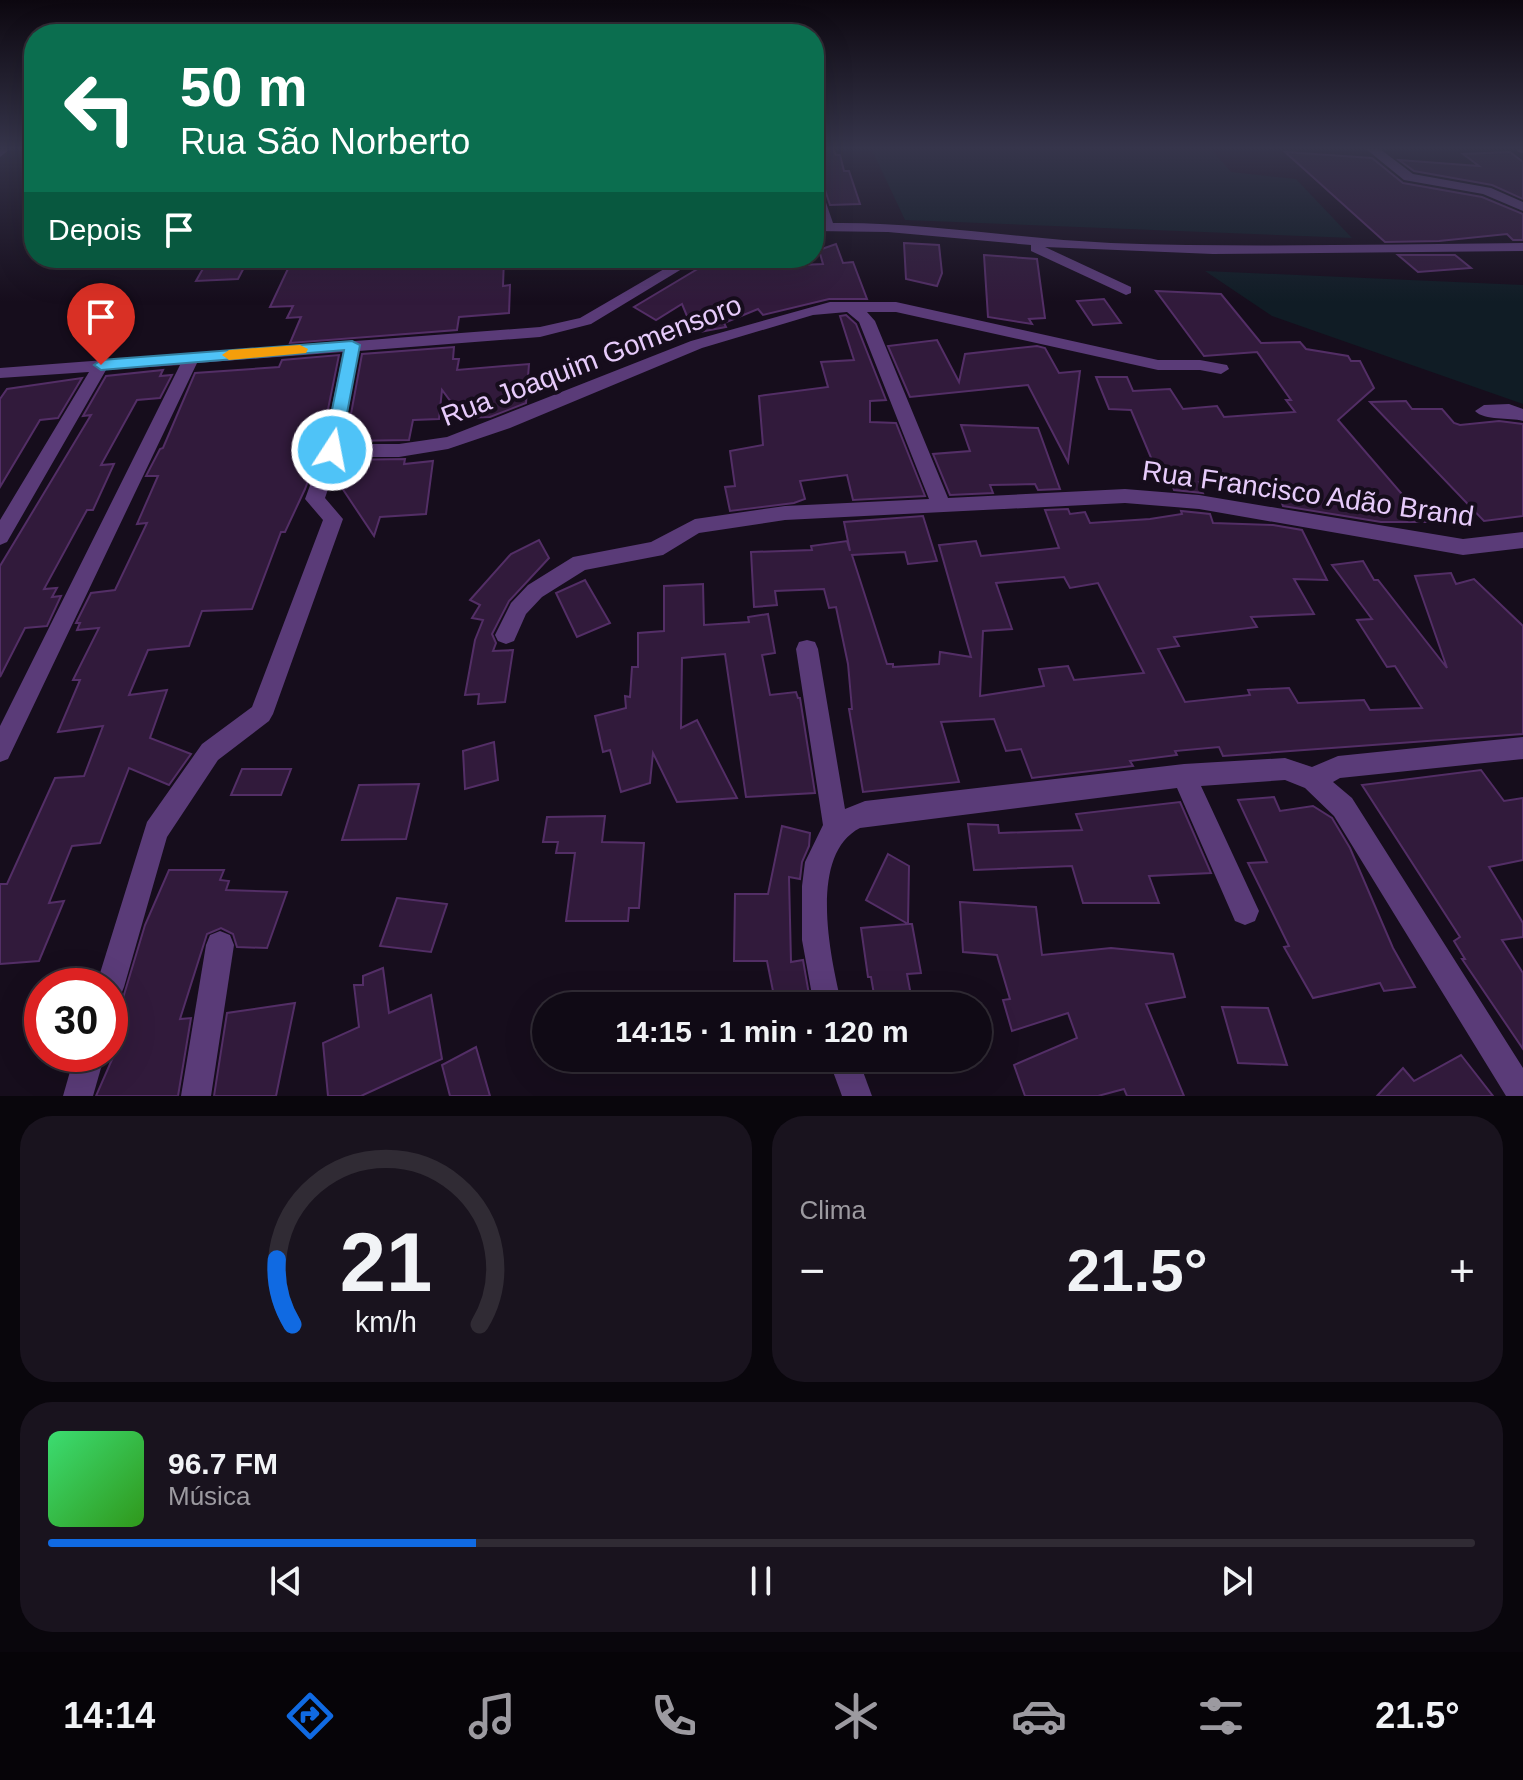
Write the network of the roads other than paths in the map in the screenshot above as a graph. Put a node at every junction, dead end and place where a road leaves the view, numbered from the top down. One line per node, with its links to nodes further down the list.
1 (824, 226): 2 (street)
2 (1025, 243): 3 (street); 5 (street)
3 (1523, 247)
4 (676, 268): 7 (street)
5 (1126, 290)
6 (849, 307): 10 (street, Rua Joaquim Gomensoro); 14 (street, Rua Joaquim Gomensoro); 15 (street)
7 (352, 345): 8 (street); 14 (street)
8 (191, 358): 9 (street); 21 (street)
9 (101, 365): 11 (street); 16 (street)
10 (1221, 369)
11 (0, 373)
12 (1484, 411): 13 (street)
13 (1523, 415)
14 (332, 450): 27 (street)
15 (941, 504): 17 (street, Rua Francisco Adão Brand); 18 (street, Rua Francisco Adão Brand)
16 (0, 537)
17 (1523, 540)
18 (506, 635)
19 (807, 649): 24 (street)
20 (1523, 748): 23 (street)
21 (0, 751)
22 (1184, 776): 23 (street); 24 (street); 25 (street)
23 (1313, 779): 34 (street)
24 (836, 828): 28 (street)
25 (1245, 911)
26 (220, 945): 32 (street)
27 (116, 968)
28 (825, 992)
29 (85, 1072): 31 (street)
30 (848, 1072): 33 (street)
31 (78, 1096)
32 (196, 1096)
33 (857, 1096)
34 (1523, 1096)

